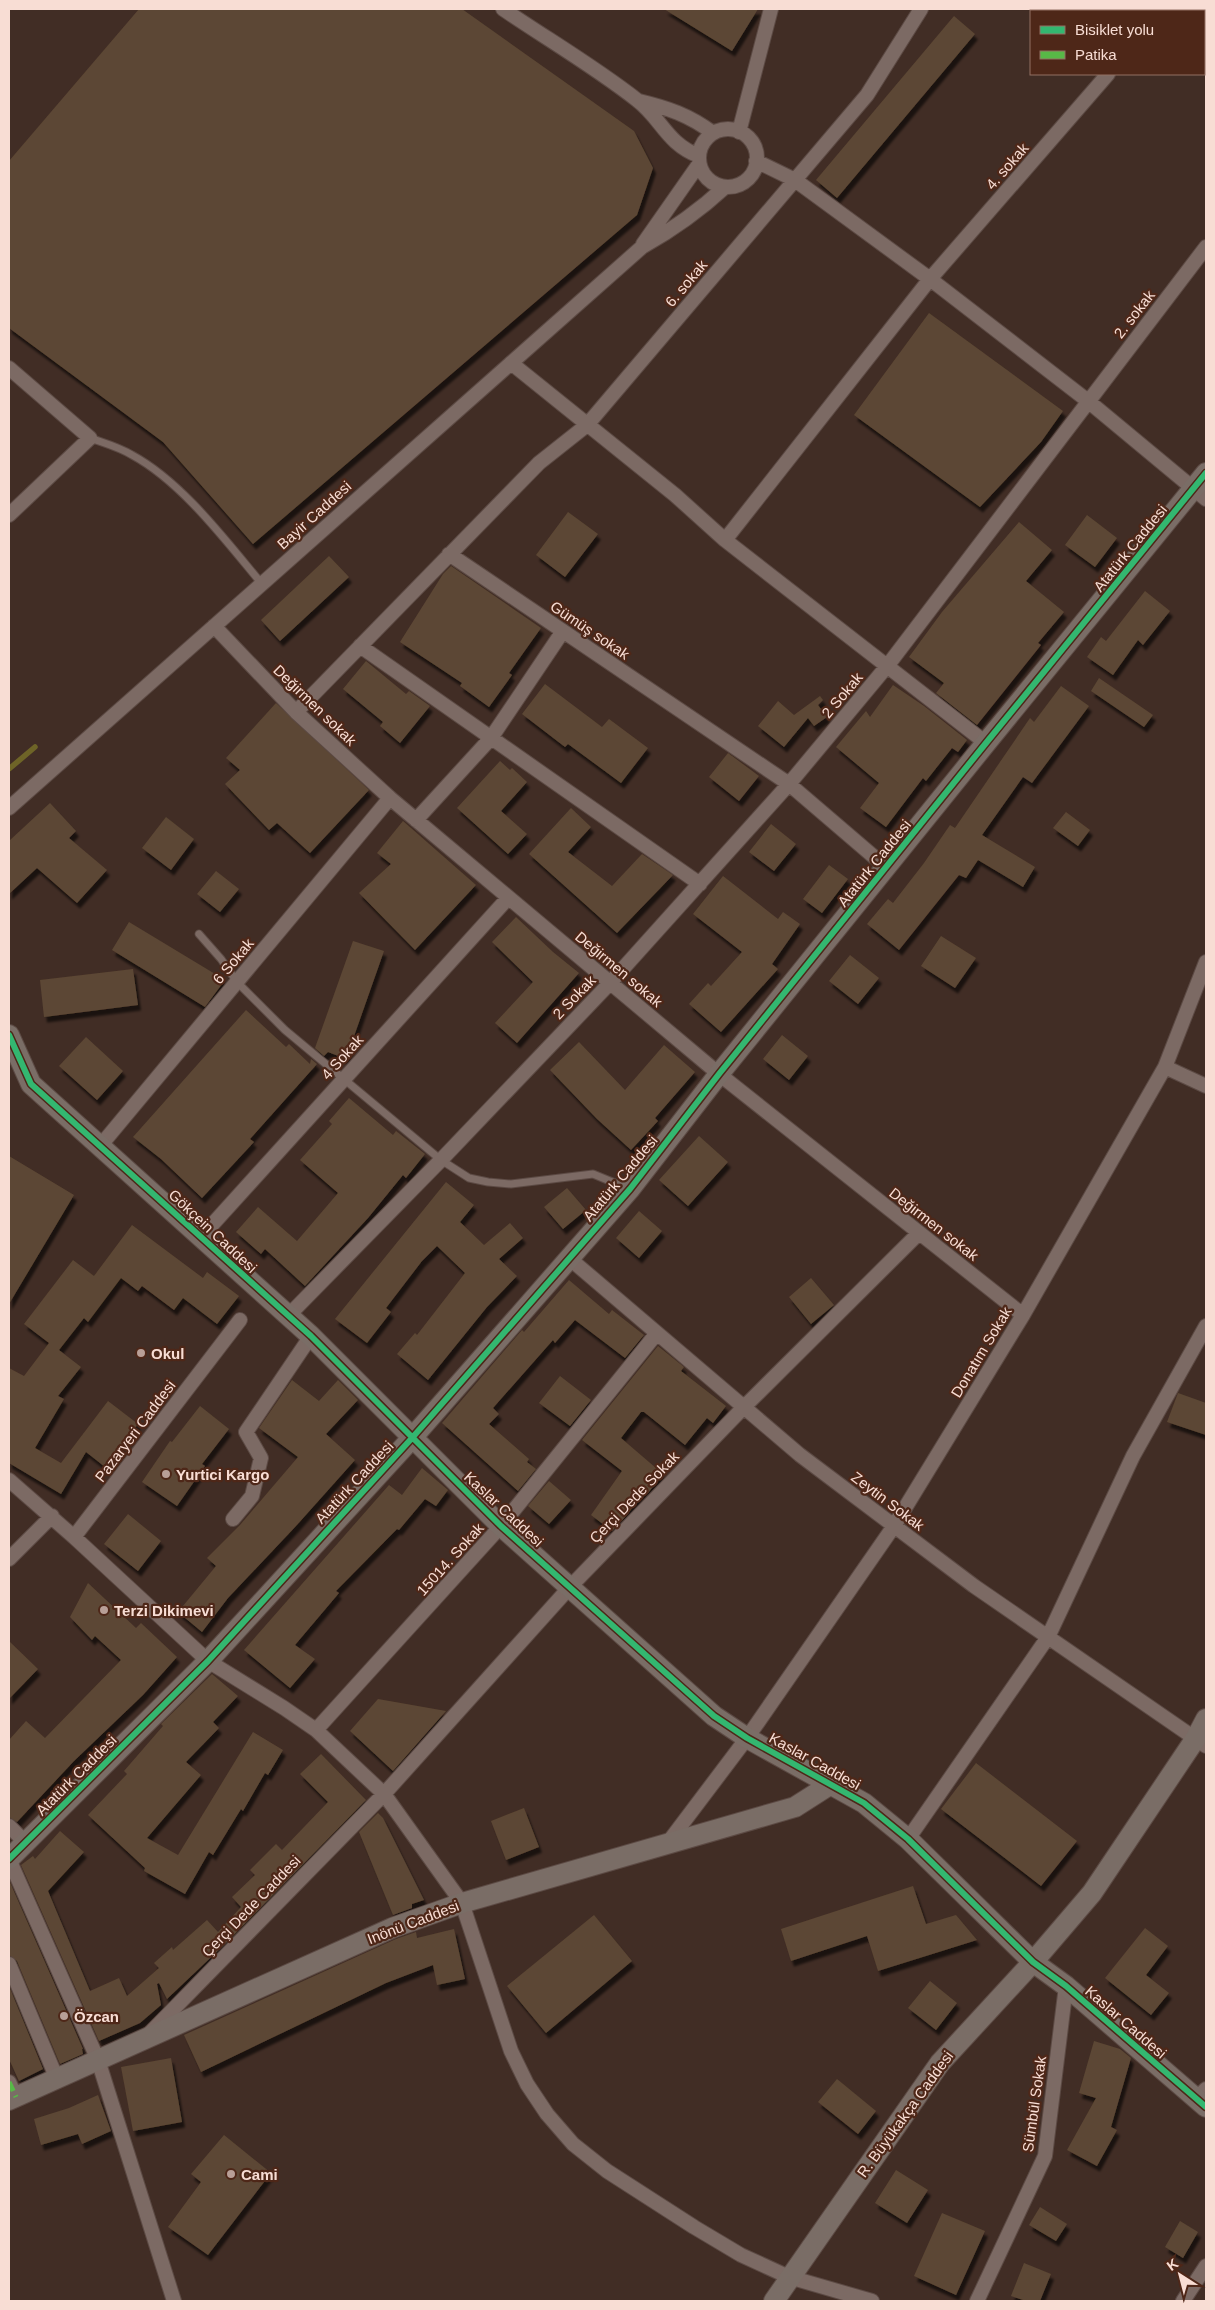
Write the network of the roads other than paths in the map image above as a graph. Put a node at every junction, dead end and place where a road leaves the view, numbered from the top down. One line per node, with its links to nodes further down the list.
1 (503, 9): 5 (street)
2 (771, 9): 6 (street)
3 (921, 9): 10 (street, 6. sokak)
4 (1107, 75): 14 (street, 4. sokak)
5 (639, 101): 7 (street); 8 (street)
6 (739, 132): 7 (street); 9 (street)
7 (713, 134): 8 (street)
8 (699, 160): 11 (street); 12 (street, Bayir Caddesi)
9 (756, 161): 10 (street); 11 (street)
10 (795, 180): 14 (street); 18 (street, 6. sokak)
11 (725, 187): 12 (street, Bayir Caddesi)
12 (642, 247): 15 (street, Bayir Caddesi)
13 (1206, 247): 17 (street, 2. sokak)
14 (930, 279): 17 (street); 22 (street, 4. sokak)
15 (511, 363): 18 (street); 24 (street, Bayir Caddesi)
16 (9, 368): 19 (street)
17 (1088, 401): 20 (street); 28 (street, 2. sokak)
18 (587, 425): 22 (street); 23 (street, 6. sokak)
19 (90, 438): 21 (street); 24 (lane)
20 (1202, 487): 31 (street, Atatürk Caddesi)
21 (9, 515)
22 (724, 540): 28 (street)
23 (449, 554): 26 (street, Gümüş sokak); 27 (street)
24 (262, 584): 25 (street, Bayir Caddesi)
25 (214, 626): 29 (street, Değirmen sokak); 34 (street, Bayir Caddesi)
26 (563, 631): 30 (street); 32 (street, Gümüş sokak)
27 (360, 646): 29 (street); 30 (street)
28 (888, 665): 31 (street); 32 (street, 2 Sokak)
29 (296, 712): 33 (street, Değirmen sokak)
30 (491, 738): 35 (street); 37 (street)
31 (986, 743): 36 (street, Atatürk Caddesi)
32 (789, 784): 36 (street, Gümüş sokak); 37 (street, 2 Sokak)
33 (390, 798): 35 (street, Değirmen sokak); 41 (street, 6 Sokak)
34 (9, 808)
35 (416, 820): 38 (street, Değirmen sokak)
36 (887, 868): 45 (street, Atatürk Caddesi)
37 (700, 884): 42 (street, 2 Sokak)
38 (508, 898): 42 (street, Değirmen sokak); 46 (street, 4 Sokak)
39 (199, 934): 41 (lane)
40 (1206, 962): 44 (street, Donatım Sokak)
41 (237, 982): 46 (lane); 48 (street, 6 Sokak)
42 (610, 983): 45 (street, Değirmen sokak); 49 (street, 2 Sokak)
43 (9, 1035): 48 (street, Gökçein Caddesi)
44 (1164, 1067): 47 (street); 54 (street, Donatım Sokak)
45 (719, 1074): 50 (street, Atatürk Caddesi); 51 (street, Değirmen sokak)
46 (343, 1080): 49 (lane); 52 (street, 4 Sokak)
47 (1206, 1086)
48 (101, 1145): 52 (street, Gökçein Caddesi)
49 (441, 1160): 50 (lane); 55 (street, 2 Sokak)
50 (630, 1189): 53 (street, Atatürk Caddesi)
51 (919, 1233): 54 (street, Değirmen sokak); 60 (street, Çerçi Dede Sokak)
52 (201, 1237): 55 (street, Gökçein Caddesi)
53 (569, 1258): 58 (street, Zeytin Sokak); 61 (street, Atatürk Caddesi)
54 (1023, 1315): 66 (street, Donatım Sokak)
55 (288, 1316): 59 (street, Gökçein Caddesi)
56 (240, 1320): 67 (street, Pazaryeri Caddesi)
57 (1206, 1326): 70 (street)
58 (657, 1333): 60 (street, Zeytin Sokak); 65 (street, 15014. Sokak)
59 (311, 1336): 61 (street, Gökçein Caddesi); 64 (street)
60 (744, 1407): 66 (street, Zeytin Sokak); 69 (street, Çerçi Dede Sokak)
61 (412, 1438): 65 (street, Kaslar Caddesi); 71 (street, Atatürk Caddesi)
62 (9, 1480): 63 (street)
63 (52, 1516): 67 (street); 68 (street)
64 (233, 1519)
65 (501, 1526): 69 (street, Kaslar Caddesi); 73 (street, 15014. Sokak)
66 (894, 1526): 70 (street, Zeytin Sokak); 74 (street, Donatım Sokak)
67 (74, 1537): 71 (street)
68 (9, 1559)
69 (570, 1587): 74 (street, Kaslar Caddesi); 77 (street, Çerçi Dede Sokak)
70 (1048, 1637): 75 (street, Zeytin Sokak); 79 (street)
71 (208, 1661): 73 (street); 80 (street, Atatürk Caddesi)
72 (1206, 1719): 75 (street, R. Büyükakça Caddesi)
73 (316, 1730): 77 (street)
74 (748, 1738): 76 (street, Kaslar Caddesi); 81 (street, Donatım Sokak)
75 (1201, 1742): 84 (street, R. Büyükakça Caddesi)
76 (831, 1784): 79 (street, Kaslar Caddesi); 81 (street, Inönü Caddesi)
77 (384, 1794): 83 (street); 87 (street, Çerçi Dede Caddesi)
78 (9, 1826): 80 (street)
79 (908, 1839): 84 (street, Kaslar Caddesi)
80 (26, 1843): 82 (street, Atatürk Caddesi)
81 (667, 1845): 83 (street, Inönü Caddesi)
82 (9, 1859): 88 (street)
83 (462, 1903): 87 (street, Inönü Caddesi); 93 (street)
84 (1034, 1962): 86 (street, Kaslar Caddesi); 93 (street, R. Büyükakça Caddesi)
85 (9, 1964): 89 (street)
86 (1066, 1986): 91 (street, Kaslar Caddesi); 97 (street, Sümbül Sokak)
87 (142, 2040): 88 (street, Inönü Caddesi)
88 (98, 2060): 89 (street, Inönü Caddesi); 94 (street)
89 (57, 2079): 90 (street, Inönü Caddesi)
90 (11, 2093)
91 (1203, 2098)
92 (1206, 2266): 98 (street)
93 (789, 2276): 95 (street, R. Büyükakça Caddesi); 96 (street)
94 (174, 2301)
95 (774, 2301)
96 (872, 2301)
97 (977, 2301)
98 (1183, 2301)

